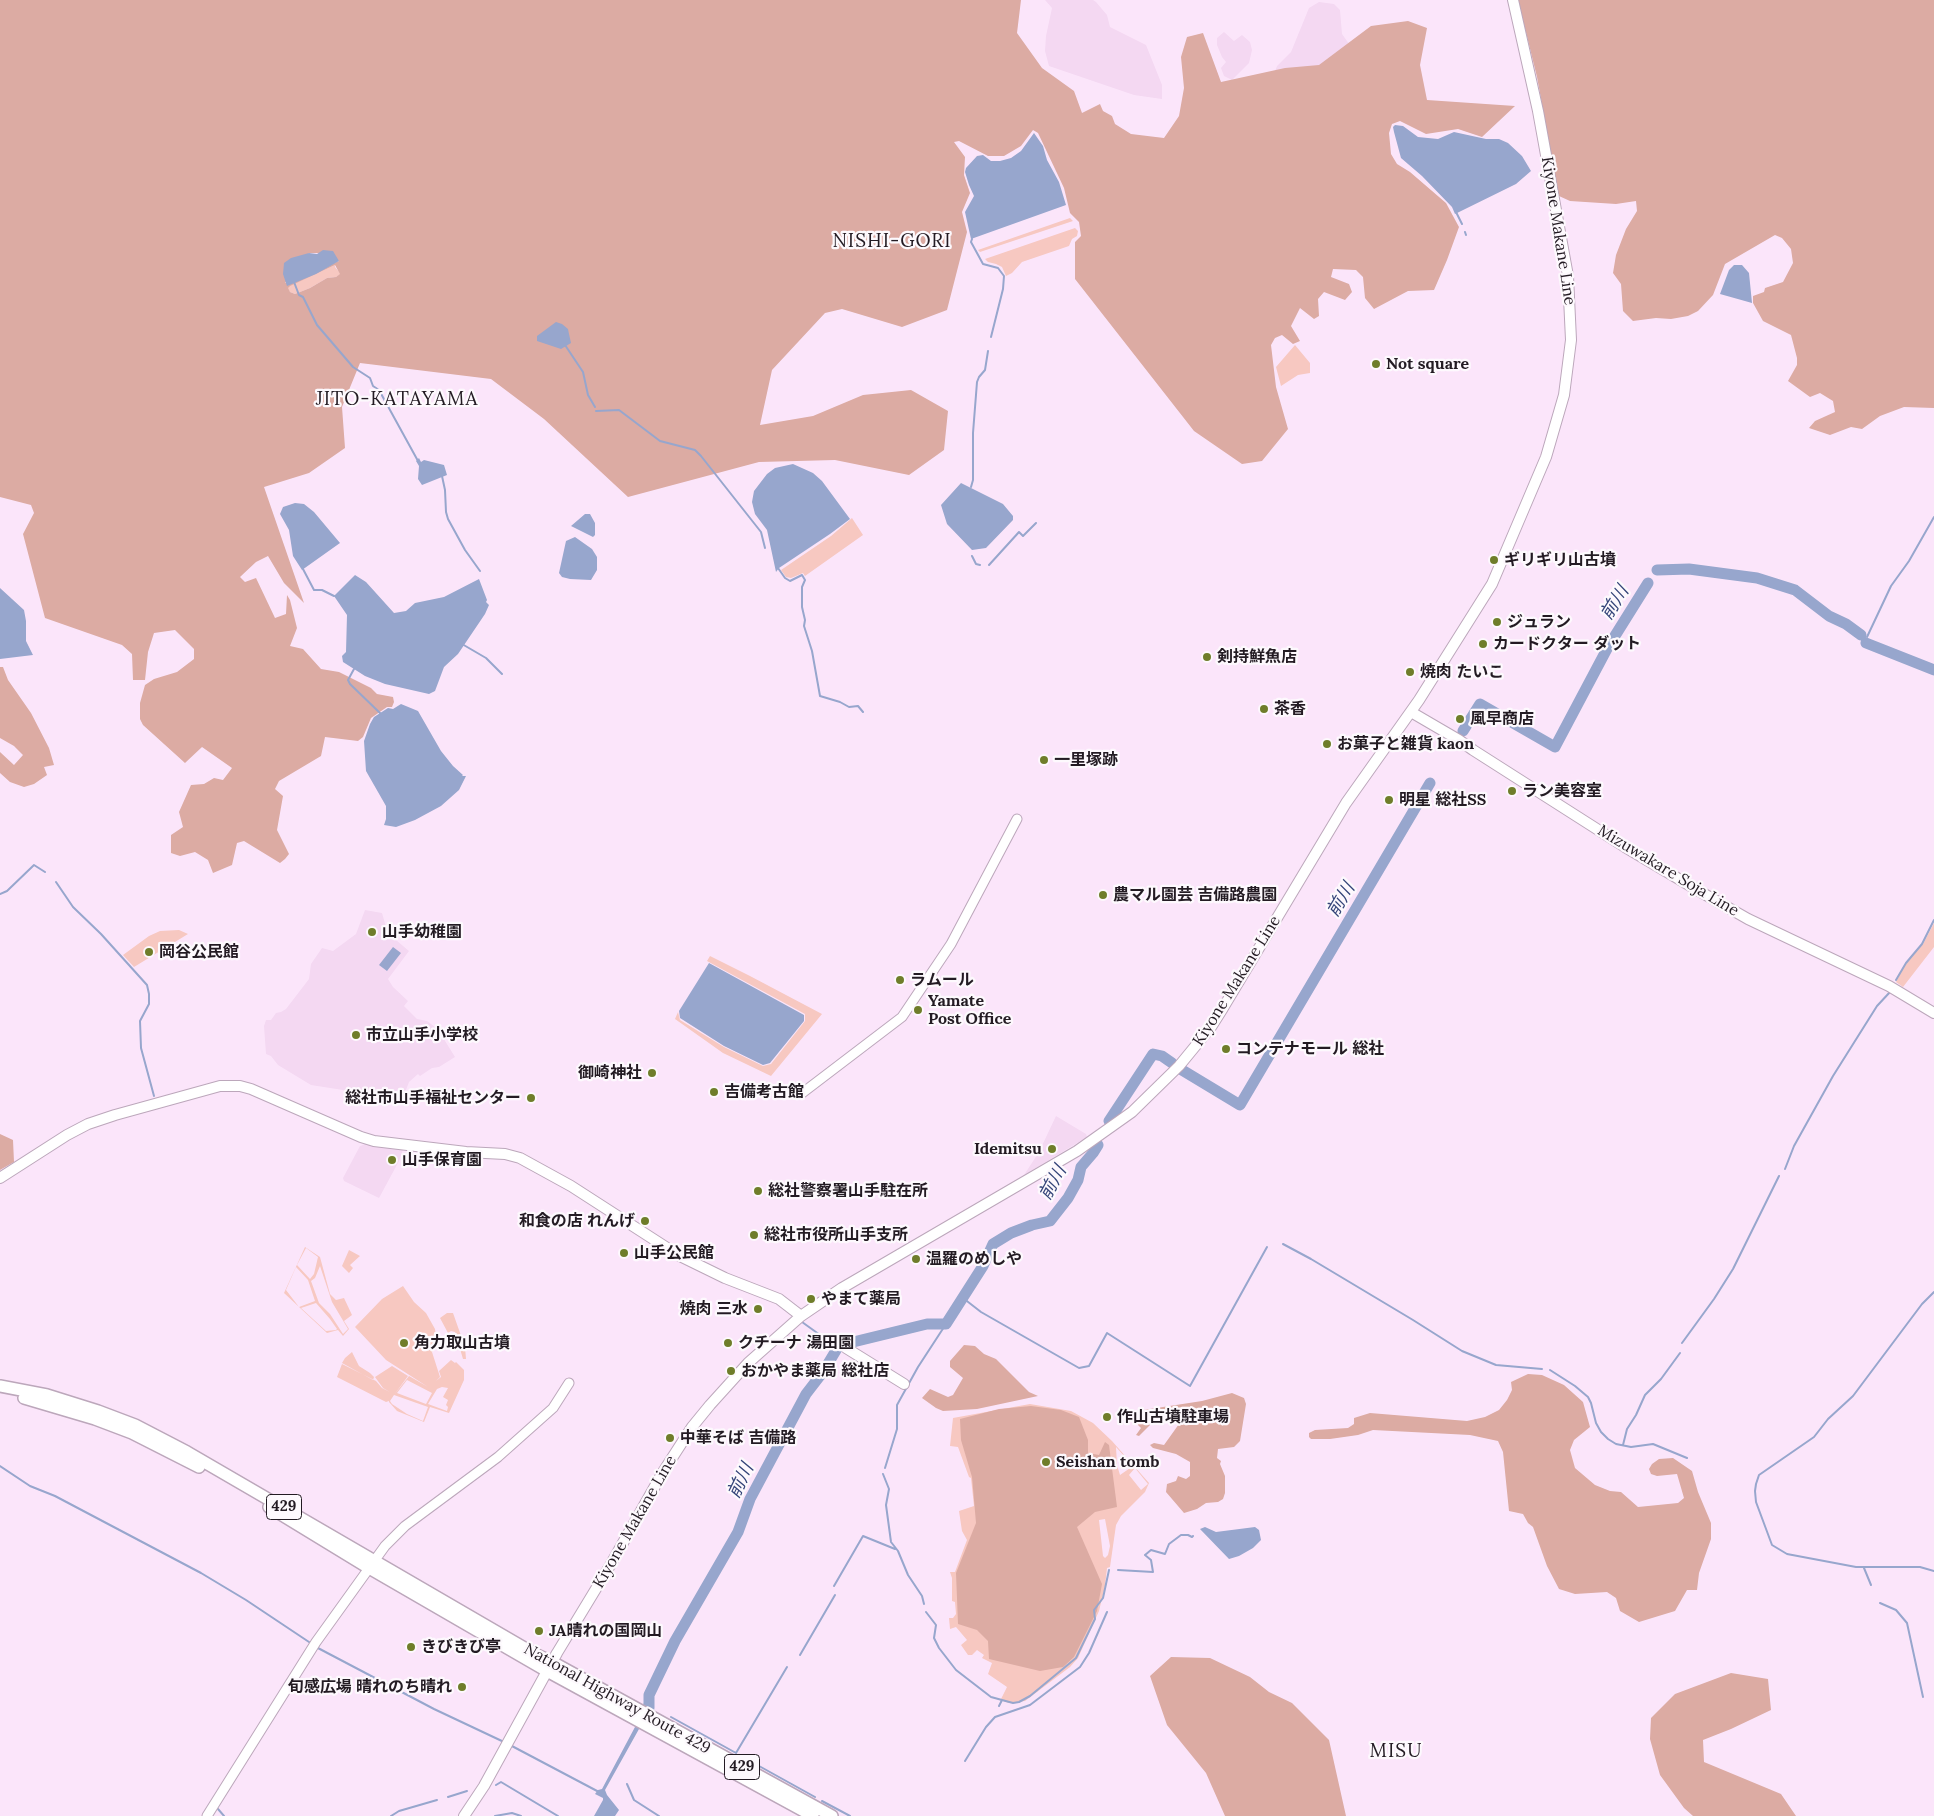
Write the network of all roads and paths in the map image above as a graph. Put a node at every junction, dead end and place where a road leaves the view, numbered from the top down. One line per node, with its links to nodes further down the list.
1 (1513, 0): 2 (main road, Kiyone Makane Line)
2 (1411, 712): 4 (main road, Mizuwakare Soja Line); 7 (main road, Kiyone Makane Line)
3 (1017, 819): 5 (street)
4 (1934, 1012)
5 (801, 1094)
6 (0, 1178): 7 (main road)
7 (800, 1316): 14 (main road, Kiyone Makane Line)
8 (846, 1348): 10 (main road)
9 (569, 1383): 13 (street)
10 (904, 1384)
11 (0, 1386): 13 (highway, National Highway Route 429 / 429)
12 (0, 1393): 13 (highway, National Highway Route 429 / 429)
13 (372, 1564): 14 (highway, National Highway Route 429 / 429); 16 (street)
14 (550, 1666): 15 (highway, National Highway Route 429 / 429); 17 (main road, Kiyone Makane Line)
15 (650, 1721): 18 (highway, National Highway Route 429 / 429); 19 (highway, National Highway Route 429 / 429)
16 (207, 1816)
17 (464, 1816)
18 (813, 1816)
19 (832, 1816)

